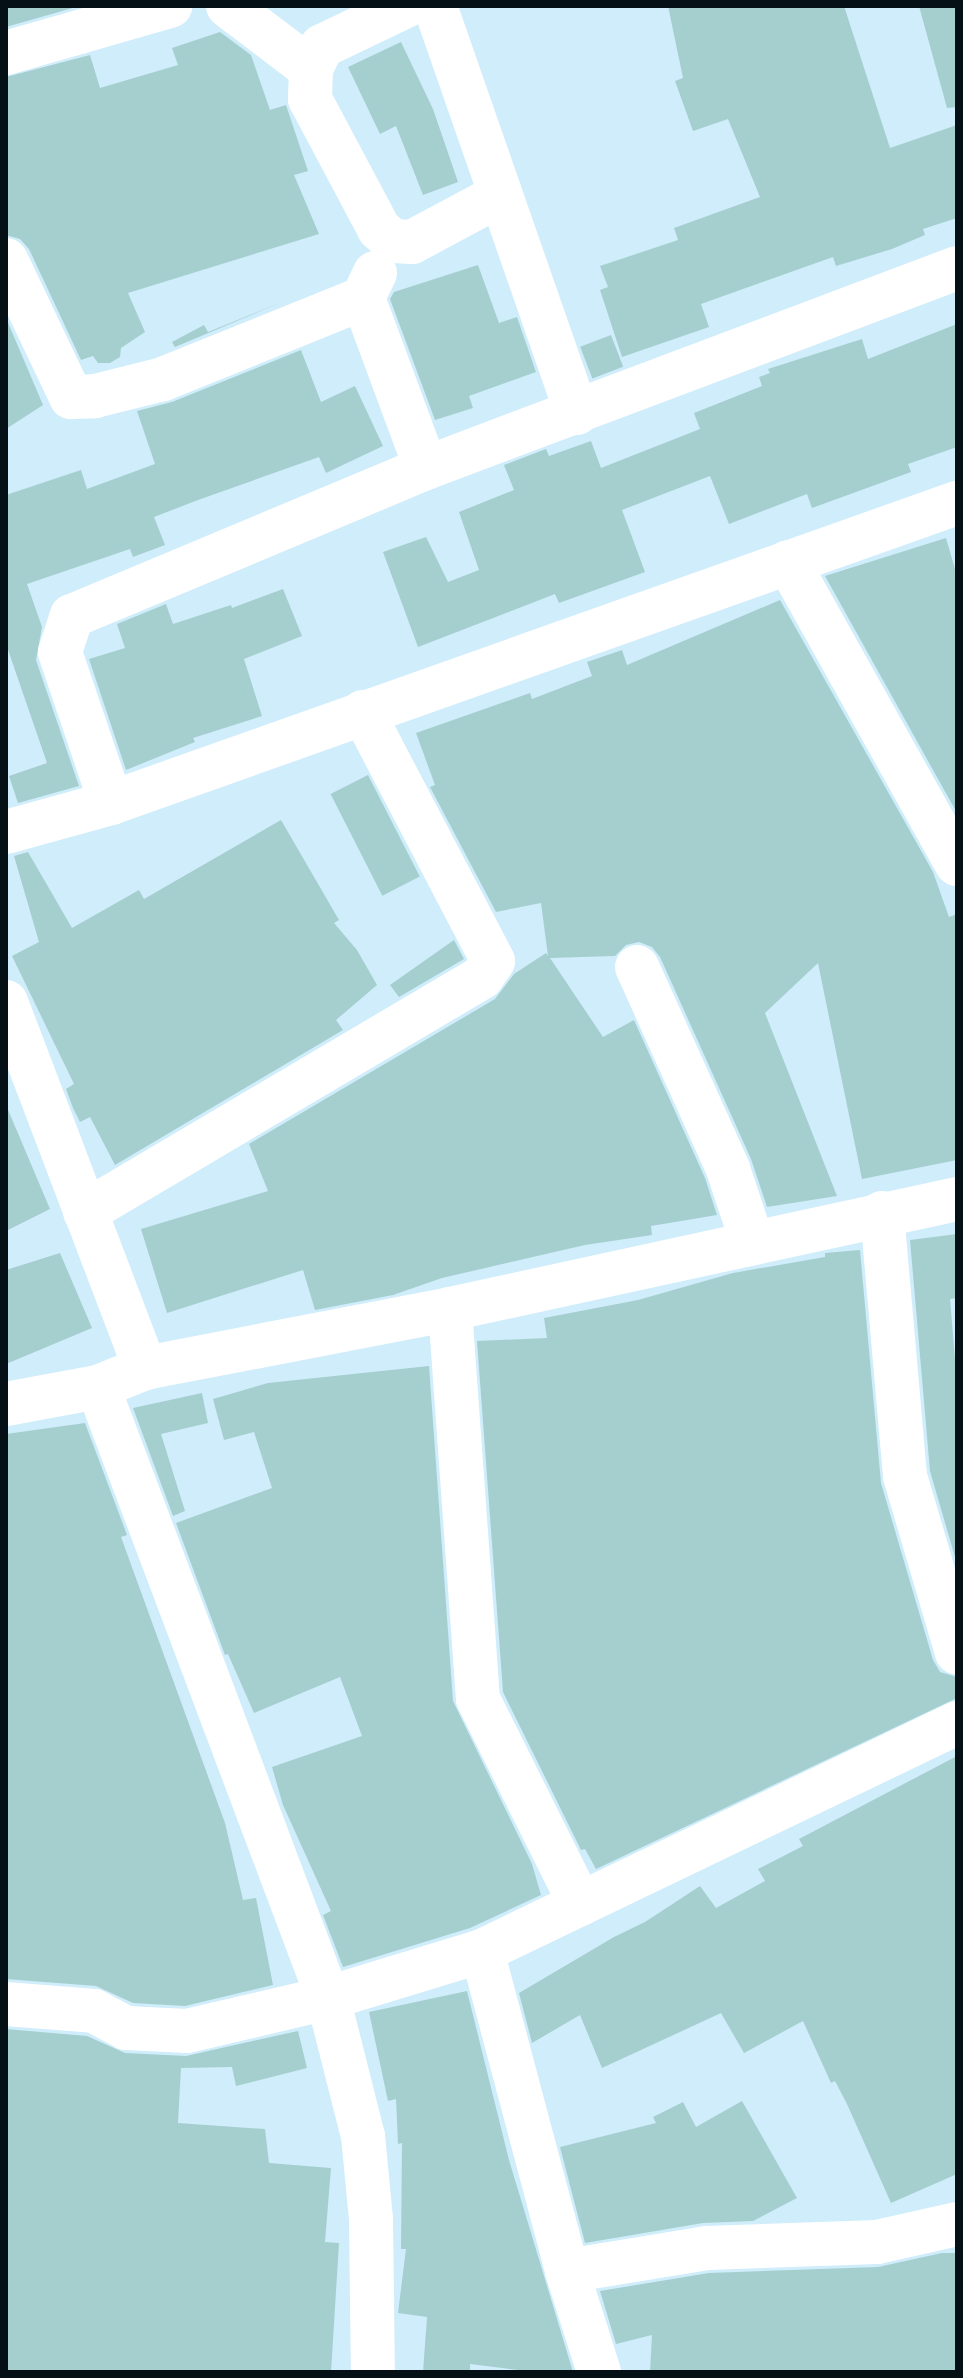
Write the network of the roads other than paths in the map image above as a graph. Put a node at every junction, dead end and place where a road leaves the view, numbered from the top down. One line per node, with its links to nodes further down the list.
1 (170, 6): 5 (street)
2 (228, 6): 6 (street)
3 (406, 6): 6 (street)
4 (435, 6): 7 (street)
5 (6, 53)
6 (311, 69): 8 (street)
7 (500, 195): 8 (street); 12 (street)
8 (393, 241): 11 (street)
9 (6, 260): 11 (street)
10 (957, 268): 12 (street)
11 (363, 298): 13 (street)
12 (577, 413): 13 (street)
13 (426, 468): 17 (street)
14 (957, 503): 15 (street)
15 (788, 562): 16 (street); 19 (street)
16 (363, 712): 17 (street); 23 (street)
17 (111, 803): 18 (street)
18 (6, 832)
19 (957, 864)
20 (637, 967): 25 (street)
21 (6, 1002): 23 (street)
22 (957, 1199): 24 (street)
23 (85, 1212): 27 (street)
24 (882, 1213): 25 (street); 30 (street)
25 (752, 1241): 26 (street)
26 (450, 1309): 27 (street); 32 (street)
27 (145, 1368): 28 (street)
28 (98, 1387): 29 (street); 34 (street)
29 (6, 1404)
30 (957, 1653)
31 (957, 1723): 32 (street)
32 (580, 1904): 33 (street)
33 (482, 1951): 34 (street); 37 (street)
34 (328, 1998): 35 (street); 38 (street)
35 (6, 2004)
36 (957, 2224): 37 (street)
37 (567, 2271): 39 (street)
38 (373, 2372)
39 (599, 2372)

